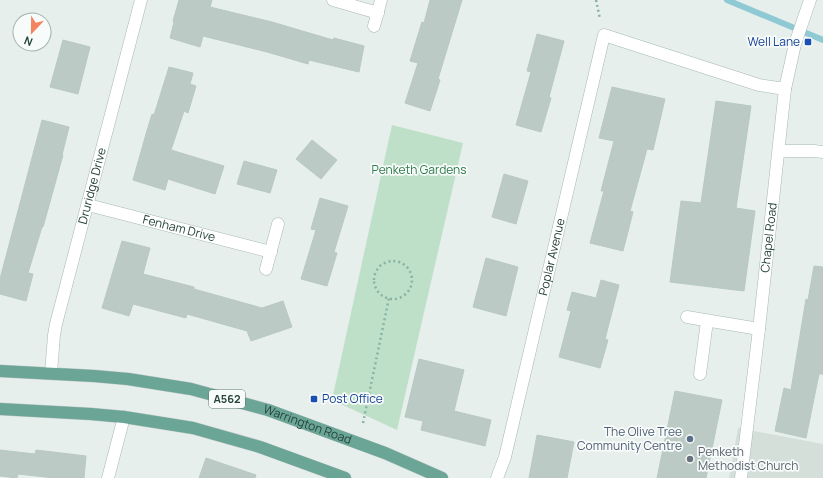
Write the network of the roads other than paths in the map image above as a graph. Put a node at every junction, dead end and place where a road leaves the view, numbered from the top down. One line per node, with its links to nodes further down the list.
1 (141, 0): 10 (street, Druridge Drive)
2 (333, 0): 5 (street)
3 (381, 0): 5 (street)
4 (810, 0): 7 (street, Chapel Road)
5 (378, 13): 6 (street)
6 (374, 26)
7 (785, 89): 8 (street, Chapel Road); 25 (street, Poplar Avenue)
8 (779, 151): 9 (street); 16 (street, Chapel Road)
9 (823, 152)
10 (88, 205): 12 (street, Fenham Drive); 18 (street, Druridge Drive)
11 (278, 224): 12 (street)
12 (271, 252): 13 (street)
13 (266, 269)
14 (687, 317): 15 (street)
15 (707, 320): 16 (street); 19 (street)
16 (759, 329): 26 (street, Chapel Road)
17 (0, 371): 18 (main road, Warrington Road / A562)
18 (51, 373): 24 (main road, Warrington Road / A562)
19 (700, 374)
20 (0, 409): 21 (main road)
21 (124, 417): 22 (street); 23 (main road)
22 (108, 478)
23 (345, 478)
24 (442, 478)
25 (497, 478)
26 (741, 478)

